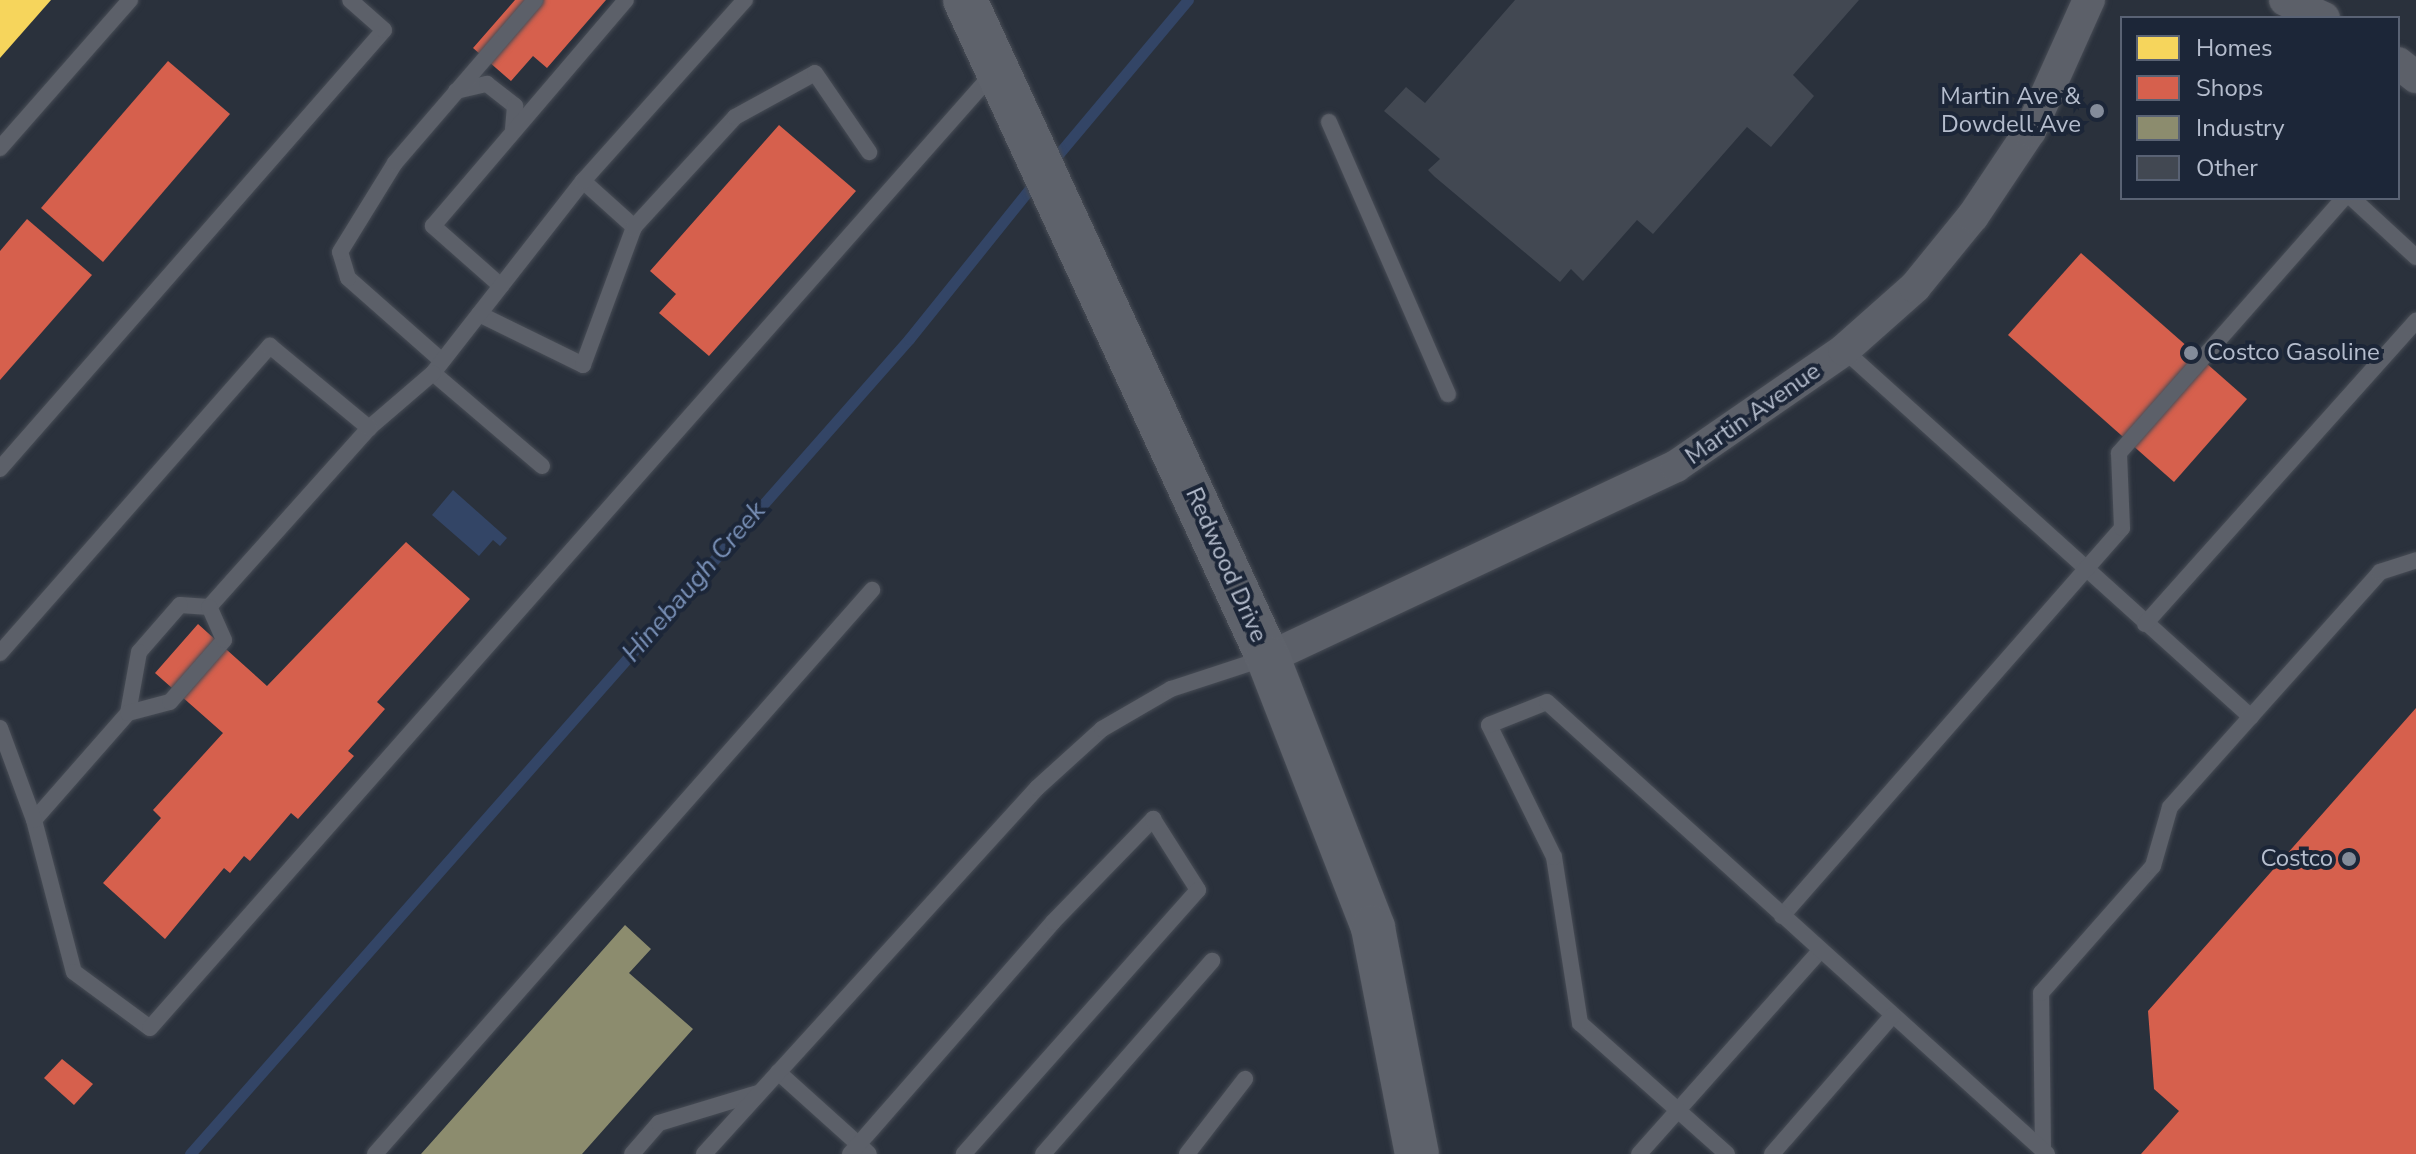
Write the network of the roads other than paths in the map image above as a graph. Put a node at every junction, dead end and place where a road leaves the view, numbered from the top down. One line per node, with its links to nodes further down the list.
1 (130, 0): 16 (lane)
2 (350, 0): 31 (lane)
3 (535, 0): 13 (lane)
4 (626, 0): 15 (lane)
5 (745, 0): 18 (lane)
6 (965, 0): 10 (main road, Redwood Drive)
7 (2089, 0): 26 (street, Martin Avenue)
8 (2285, 0): 9 (street)
9 (2320, 16)
10 (1000, 65): 38 (main road, Redwood Drive); 42 (lane)
11 (2400, 65): 12 (street)
12 (2416, 77)
13 (456, 91): 15 (lane); 27 (lane)
14 (1329, 122): 28 (lane)
15 (513, 129): 23 (lane)
16 (0, 148)
17 (869, 152): 21 (lane)
18 (583, 181): 21 (lane); 23 (lane)
19 (2342, 200): 33 (lane)
20 (2354, 200): 22 (lane)
21 (634, 227): 24 (lane)
22 (2416, 257)
23 (501, 286): 24 (lane)
24 (479, 314): 27 (lane)
25 (2416, 321): 36 (lane)
26 (1844, 350): 33 (lane); 38 (street, Martin Avenue)
27 (438, 367): 29 (lane); 30 (lane)
28 (1448, 394)
29 (369, 428): 35 (lane); 37 (lane)
30 (542, 466)
31 (0, 469)
32 (2416, 560): 40 (lane)
33 (2085, 572): 36 (lane); 43 (lane)
34 (872, 590): 53 (lane)
35 (209, 607): 39 (lane); 39 (lane)
36 (2145, 624): 40 (lane)
37 (0, 653)
38 (1268, 658): 47 (lane); 59 (main road, Redwood Drive)
39 (128, 713): 42 (lane)
40 (2251, 717): 52 (lane)
41 (0, 728): 42 (lane)
42 (34, 820)
43 (1782, 916): 44 (lane); 50 (lane)
44 (1821, 950): 46 (lane); 50 (lane)
45 (1212, 961): 57 (lane)
46 (1893, 1015): 52 (lane); 62 (lane)
47 (778, 1072): 49 (lane); 51 (lane)
48 (1245, 1079): 58 (lane)
49 (760, 1092): 54 (lane); 55 (lane)
50 (1677, 1111): 60 (lane); 61 (lane)
51 (859, 1151): 56 (lane)
52 (2045, 1152)
53 (375, 1154)
54 (632, 1154)
55 (704, 1154)
56 (964, 1154)
57 (1043, 1154)
58 (1187, 1154)
59 (1417, 1154)
60 (1639, 1154)
61 (1727, 1154)
62 (1772, 1154)

